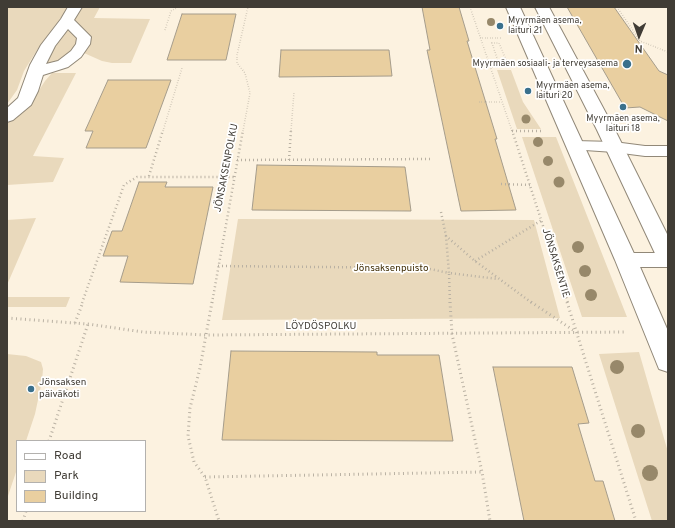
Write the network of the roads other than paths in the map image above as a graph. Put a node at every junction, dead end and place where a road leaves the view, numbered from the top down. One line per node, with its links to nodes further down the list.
1 (75, 7): 4 (main road)
2 (513, 7): 7 (main road)
3 (542, 7): 8 (main road)
4 (67, 20): 5 (main road); 5 (main road)
5 (36, 72): 6 (main road)
6 (7, 116)
7 (575, 146): 8 (lane); 11 (main road)
8 (614, 147): 9 (lane); 10 (main road)
9 (668, 151)
10 (668, 259): 11 (lane)
11 (626, 260): 12 (main road)
12 (668, 360)

